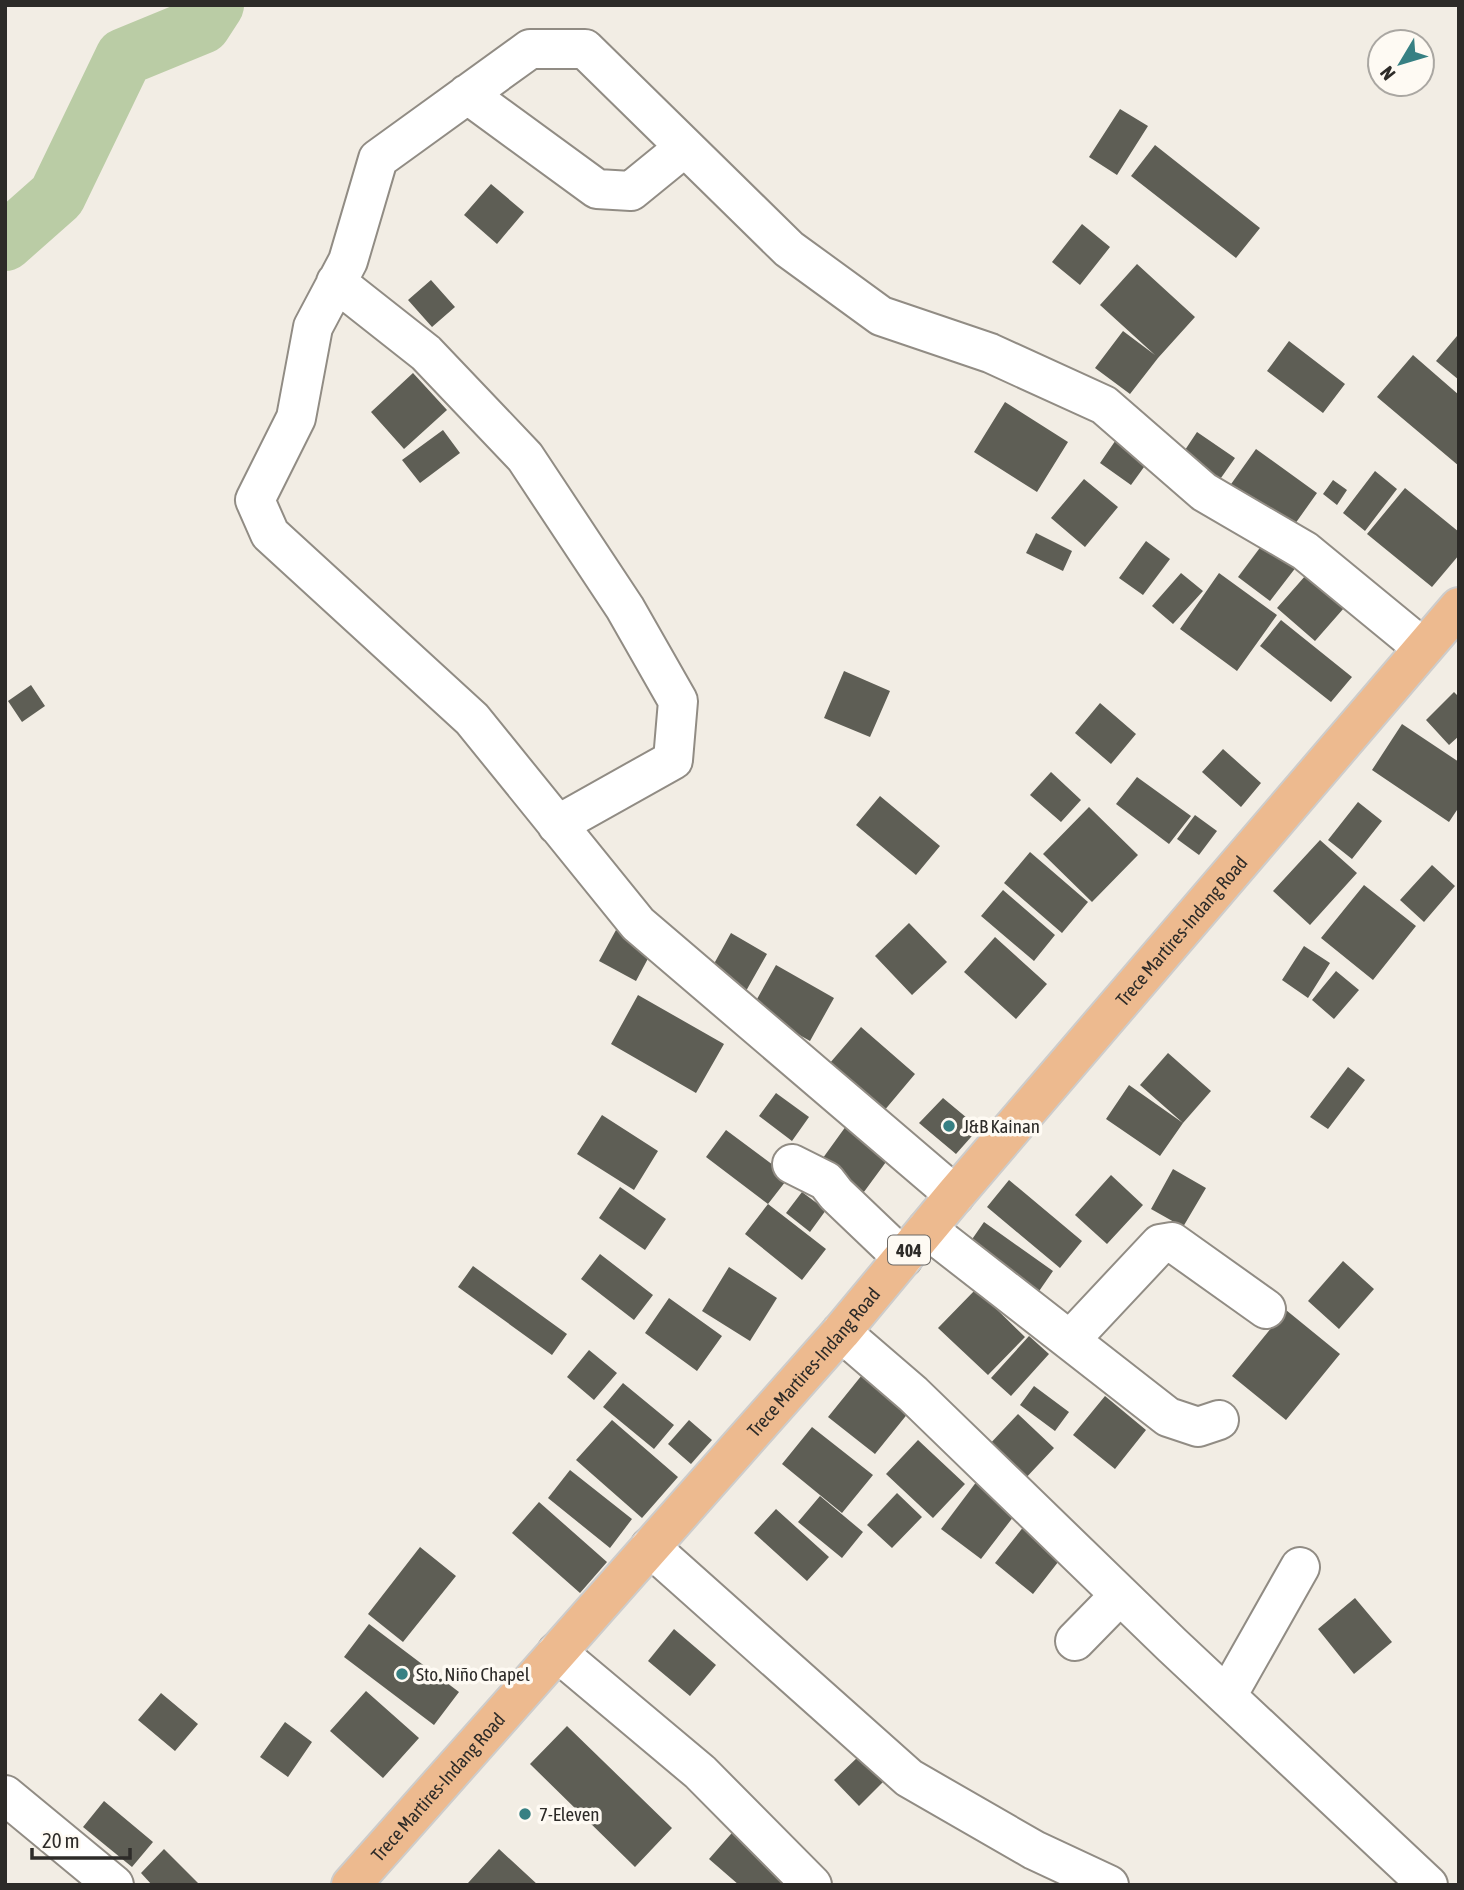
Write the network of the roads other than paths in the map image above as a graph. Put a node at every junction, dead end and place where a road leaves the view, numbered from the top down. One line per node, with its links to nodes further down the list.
1 (467, 94): 2 (street); 2 (street); 3 (street)
2 (685, 147): 5 (street)
3 (336, 282): 6 (street); 6 (street)
4 (1459, 607): 5 (main road, Trece Martires-Indang Road / 404)
5 (1423, 648): 8 (main road, Trece Martires-Indang Road / 404)
6 (557, 824): 8 (street)
7 (792, 1164): 10 (street)
8 (955, 1195): 9 (main road, Trece Martires-Indang Road / 404)
9 (927, 1229): 10 (main road, Trece Martires-Indang Road / 404); 13 (street)
10 (903, 1258): 12 (main road, Trece Martires-Indang Road / 404)
11 (1266, 1309): 13 (street)
12 (841, 1332): 15 (main road, Trece Martires-Indang Road / 404); 17 (street)
13 (1070, 1340): 14 (street)
14 (1219, 1420)
15 (650, 1547): 19 (main road, Trece Martires-Indang Road / 404); 25 (street)
16 (1300, 1567): 20 (street)
17 (1120, 1595): 18 (street); 20 (street)
18 (1074, 1641)
19 (557, 1652): 23 (main road, Trece Martires-Indang Road / 404); 24 (street)
20 (1227, 1696): 26 (street)
21 (5, 1795): 22 (street)
22 (114, 1885)
23 (351, 1885)
24 (812, 1885)
25 (1108, 1885)
26 (1428, 1885)

